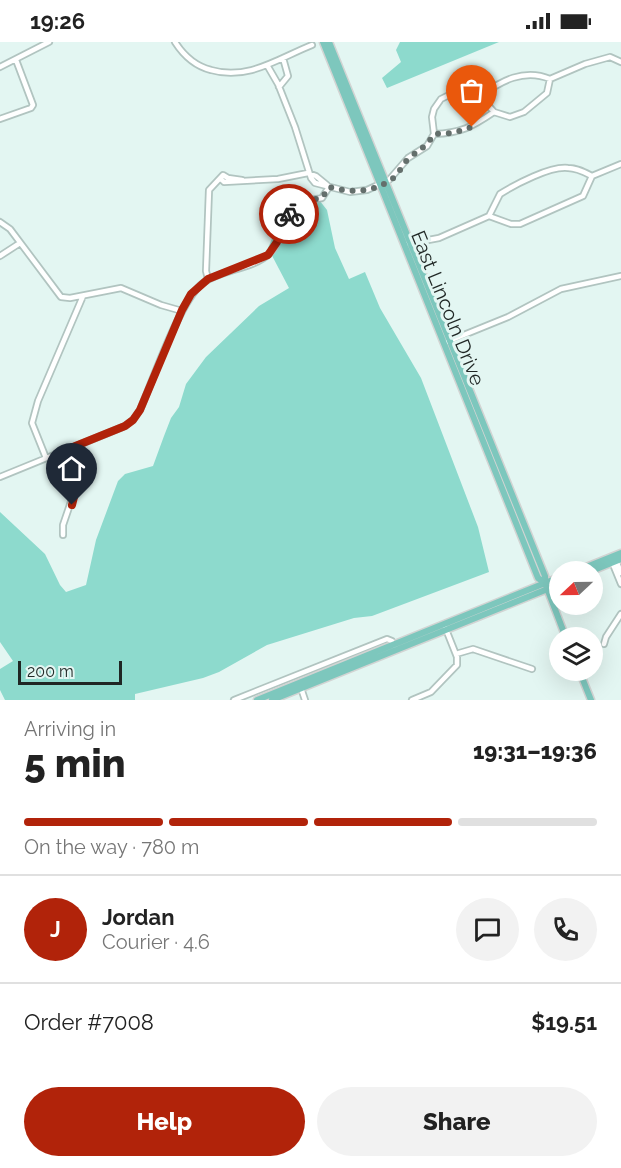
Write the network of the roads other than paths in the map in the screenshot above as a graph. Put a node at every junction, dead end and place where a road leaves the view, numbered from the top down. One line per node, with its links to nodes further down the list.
1 (49, 42): 6 (street)
2 (175, 42): 8 (street)
3 (326, 42): 16 (main road, East Lincoln Drive); 16 (main road, East Lincoln Drive)
4 (312, 45): 5 (street)
5 (283, 58): 8 (street); 10 (street)
6 (16, 60): 9 (street); 15 (street)
7 (621, 62): 11 (street)
8 (267, 65): 12 (street)
9 (0, 67)
10 (287, 69): 12 (street); 12 (street)
11 (550, 79): 13 (street); 14 (street)
12 (278, 85): 19 (street)
13 (480, 96): 14 (street); 17 (street)
14 (494, 112): 17 (street)
15 (0, 119)
16 (357, 119): 21 (main road, East Lincoln Drive)
17 (434, 134): 21 (street)
18 (621, 164): 20 (street)
19 (308, 173): 22 (street); 29 (street)
20 (592, 176): 23 (street); 23 (street)
21 (383, 183): 22 (street); 26 (main road, East Lincoln Drive)
22 (329, 187): 29 (street)
23 (489, 216): 26 (street)
24 (0, 222): 25 (street)
25 (20, 243): 27 (street); 30 (street)
26 (407, 244): 32 (main road, East Lincoln Drive)
27 (0, 256)
28 (621, 276): 32 (street)
29 (208, 279): 31 (street)
30 (83, 296): 31 (street); 34 (street)
31 (182, 310): 33 (street)
32 (447, 342): 42 (main road, East Lincoln Drive)
33 (68, 449): 34 (street); 36 (street)
34 (46, 458): 35 (street)
35 (0, 477)
36 (63, 535)
37 (621, 552): 38 (main road)
38 (615, 559): 39 (street); 41 (street)
39 (621, 573)
40 (549, 584): 42 (main road)
41 (621, 584)
42 (546, 586): 43 (main road); 45 (main road); 46 (main road, East Lincoln Drive)
43 (549, 586)
44 (621, 614): 47 (street)
45 (445, 627): 48 (main road); 49 (street)
46 (562, 627)
47 (604, 644)
48 (395, 647): 52 (main road); 53 (street)
49 (456, 654): 50 (street); 57 (street)
50 (532, 669)
51 (583, 681): 58 (main road)
52 (300, 685): 54 (main road); 55 (main road); 56 (street)
53 (234, 700)
54 (257, 700)
55 (272, 700)
56 (305, 700)
57 (412, 700)
58 (591, 700)

